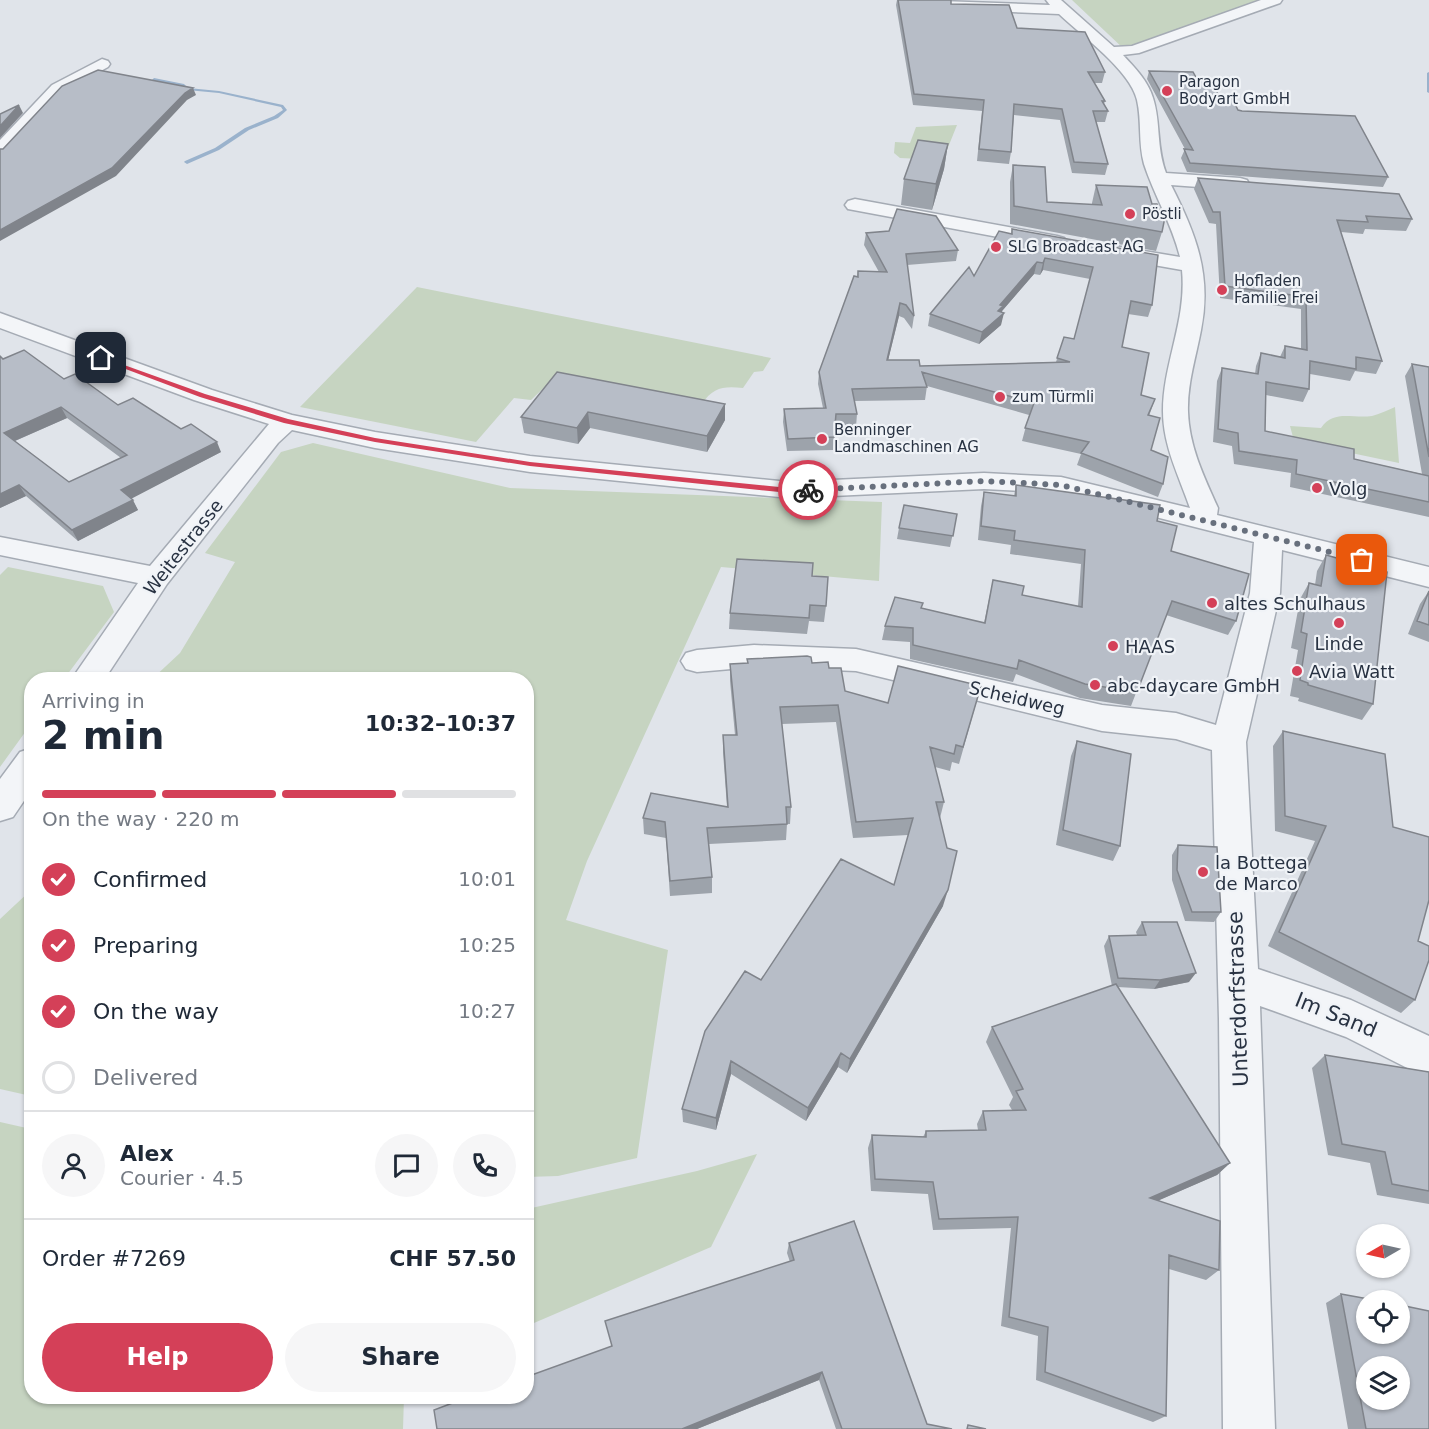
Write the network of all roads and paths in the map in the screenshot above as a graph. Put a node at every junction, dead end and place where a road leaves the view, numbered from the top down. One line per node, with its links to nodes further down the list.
1 (920, 0): 3 (street)
2 (1275, 0): 4 (street)
3 (1058, 5): 4 (street)
4 (1108, 52): 7 (street)
5 (102, 64): 6 (street)
6 (0, 151)
7 (1158, 178): 8 (street); 12 (street)
8 (1262, 186)
9 (855, 205): 10 (street)
10 (1077, 246)
11 (1099, 250): 12 (street)
12 (1193, 266): 15 (street)
13 (0, 320): 14 (street)
14 (286, 421): 15 (street); 18 (street, Weitestrasse)
15 (1202, 519): 16 (street)
16 (1269, 537): 19 (street); 22 (street, Unterdorfstrasse)
17 (0, 546): 18 (street)
18 (158, 577): 21 (street, Weitestrasse)
19 (1429, 577)
20 (698, 661): 22 (street, Scheidweg)
21 (93, 672)
22 (1229, 742): 25 (street, Unterdorfstrasse)
23 (24, 772): 24 (street)
24 (0, 807)
25 (1238, 981): 26 (street, Im Sand); 27 (street, Unterdorfstrasse)
26 (1429, 1059)
27 (1249, 1429)

